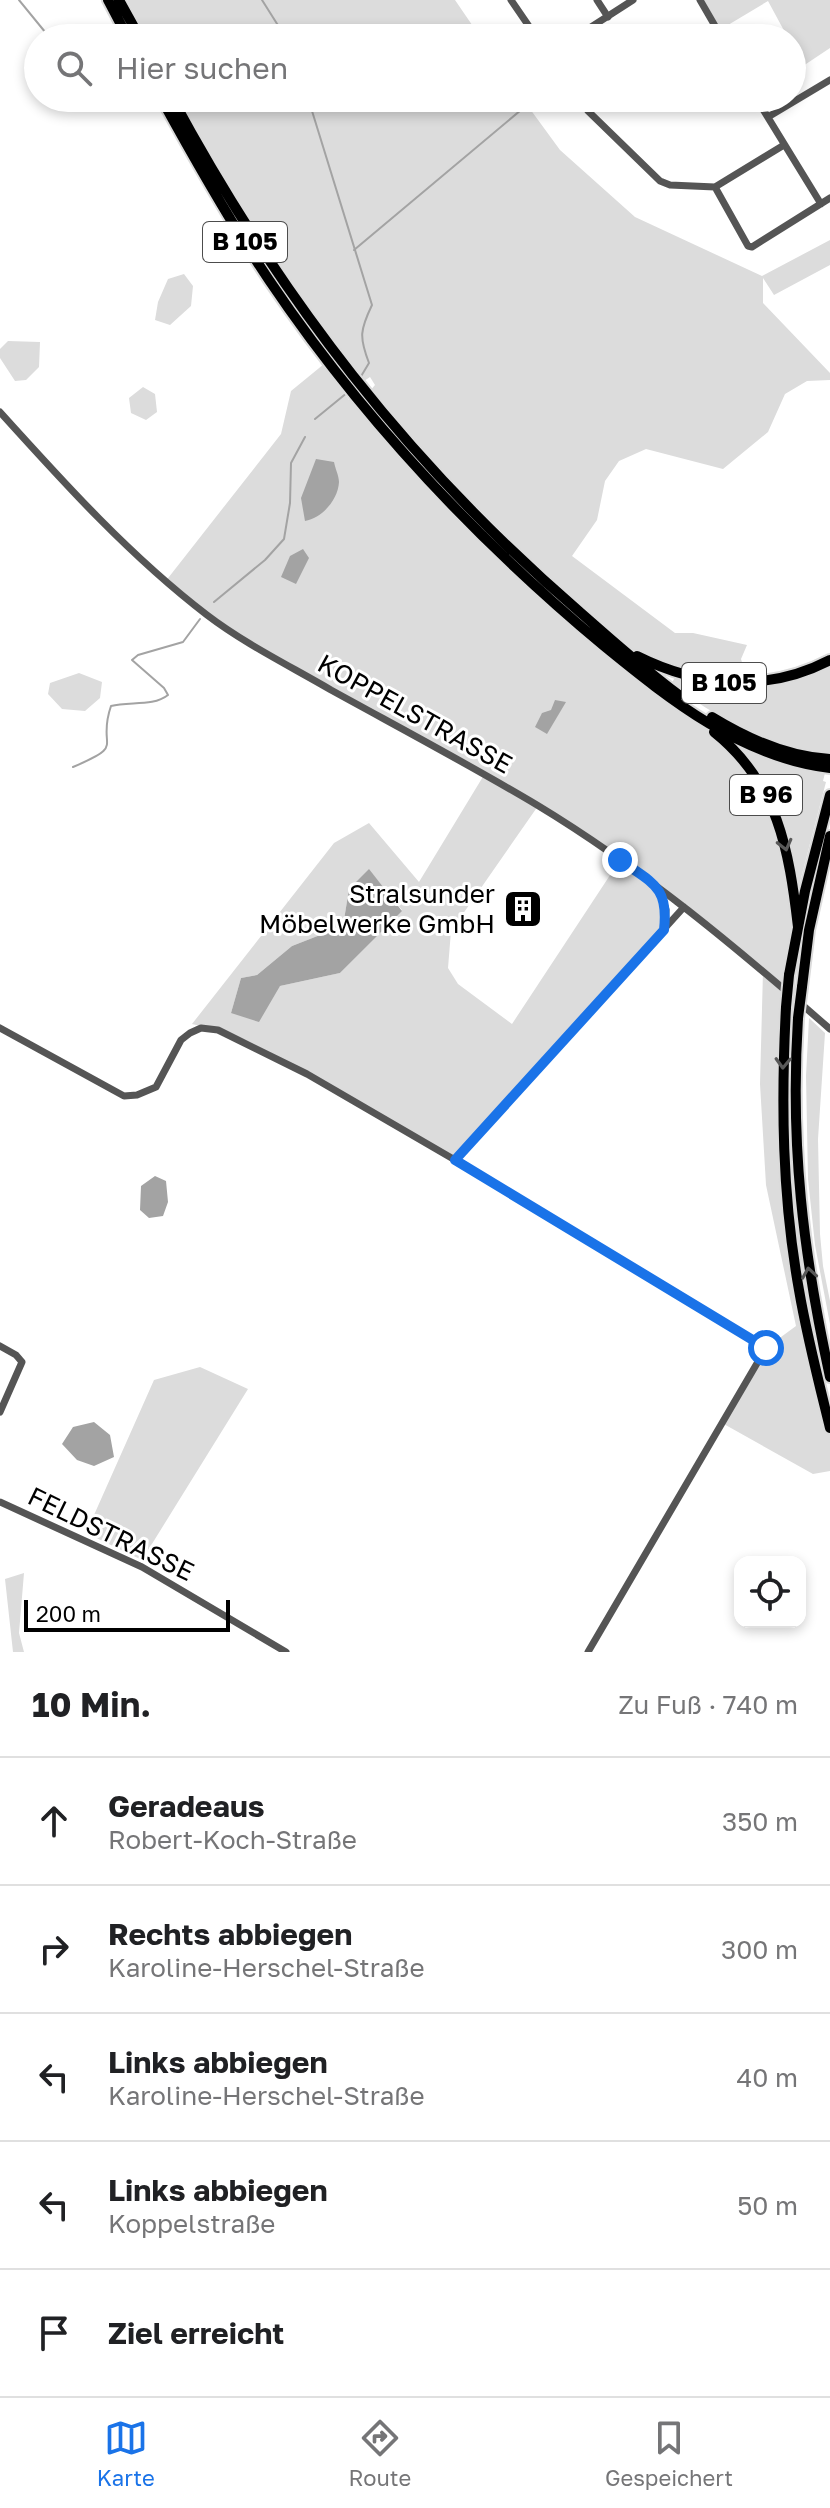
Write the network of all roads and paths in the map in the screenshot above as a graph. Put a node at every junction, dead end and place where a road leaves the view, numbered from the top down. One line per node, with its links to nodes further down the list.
1 (108, 0): 8 (highway)
2 (119, 0): 9 (highway)
3 (511, 0): 10 (street)
4 (597, 0): 7 (street)
5 (633, 0): 7 (street)
6 (700, 0): 12 (street)
7 (608, 17): 11 (street)
8 (121, 24)
9 (132, 24)
10 (527, 24)
11 (597, 24)
12 (714, 24)
13 (830, 80): 14 (street)
14 (806, 94)
15 (169, 112): 25 (highway, B 105)
16 (180, 112): 25 (highway, B 105)
17 (589, 112): 22 (street)
18 (765, 112): 20 (street)
19 (776, 112): 20 (street)
20 (768, 117): 21 (street)
21 (784, 145): 22 (street); 24 (street)
22 (715, 187): 24 (street)
23 (830, 198): 24 (street)
24 (821, 204)
25 (344, 375): 26 (highway, B 105)
26 (362, 397): 28 (highway, B 105); 30 (highway, B 105)
27 (1, 414): 35 (street, KOPPELSTRASSE)
28 (622, 648): 29 (highway, B 105); 31 (highway, B 96)
29 (830, 660)
30 (672, 698): 32 (highway, B 96); 37 (highway, B 96, one-way to 37)
31 (830, 759)
32 (830, 768)
33 (830, 795): 37 (highway, B 96)
34 (830, 836): 43 (highway, B 96, one-way to 34, bridge)
35 (660, 889): 36 (street, KOPPELSTRASSE); 38 (street)
36 (684, 907): 38 (street); 40 (street, KOPPELSTRASSE)
37 (798, 927): 45 (highway, B 96, one-way to 45, bridge)
38 (664, 930): 41 (street)
39 (0, 1028): 41 (street)
40 (830, 1029)
41 (455, 1160): 48 (street)
42 (0, 1346): 44 (street)
43 (830, 1377)
44 (0, 1412)
45 (830, 1428)
46 (0, 1502): 47 (street, FELDSTRASSE)
47 (286, 1652)
48 (588, 1652)

